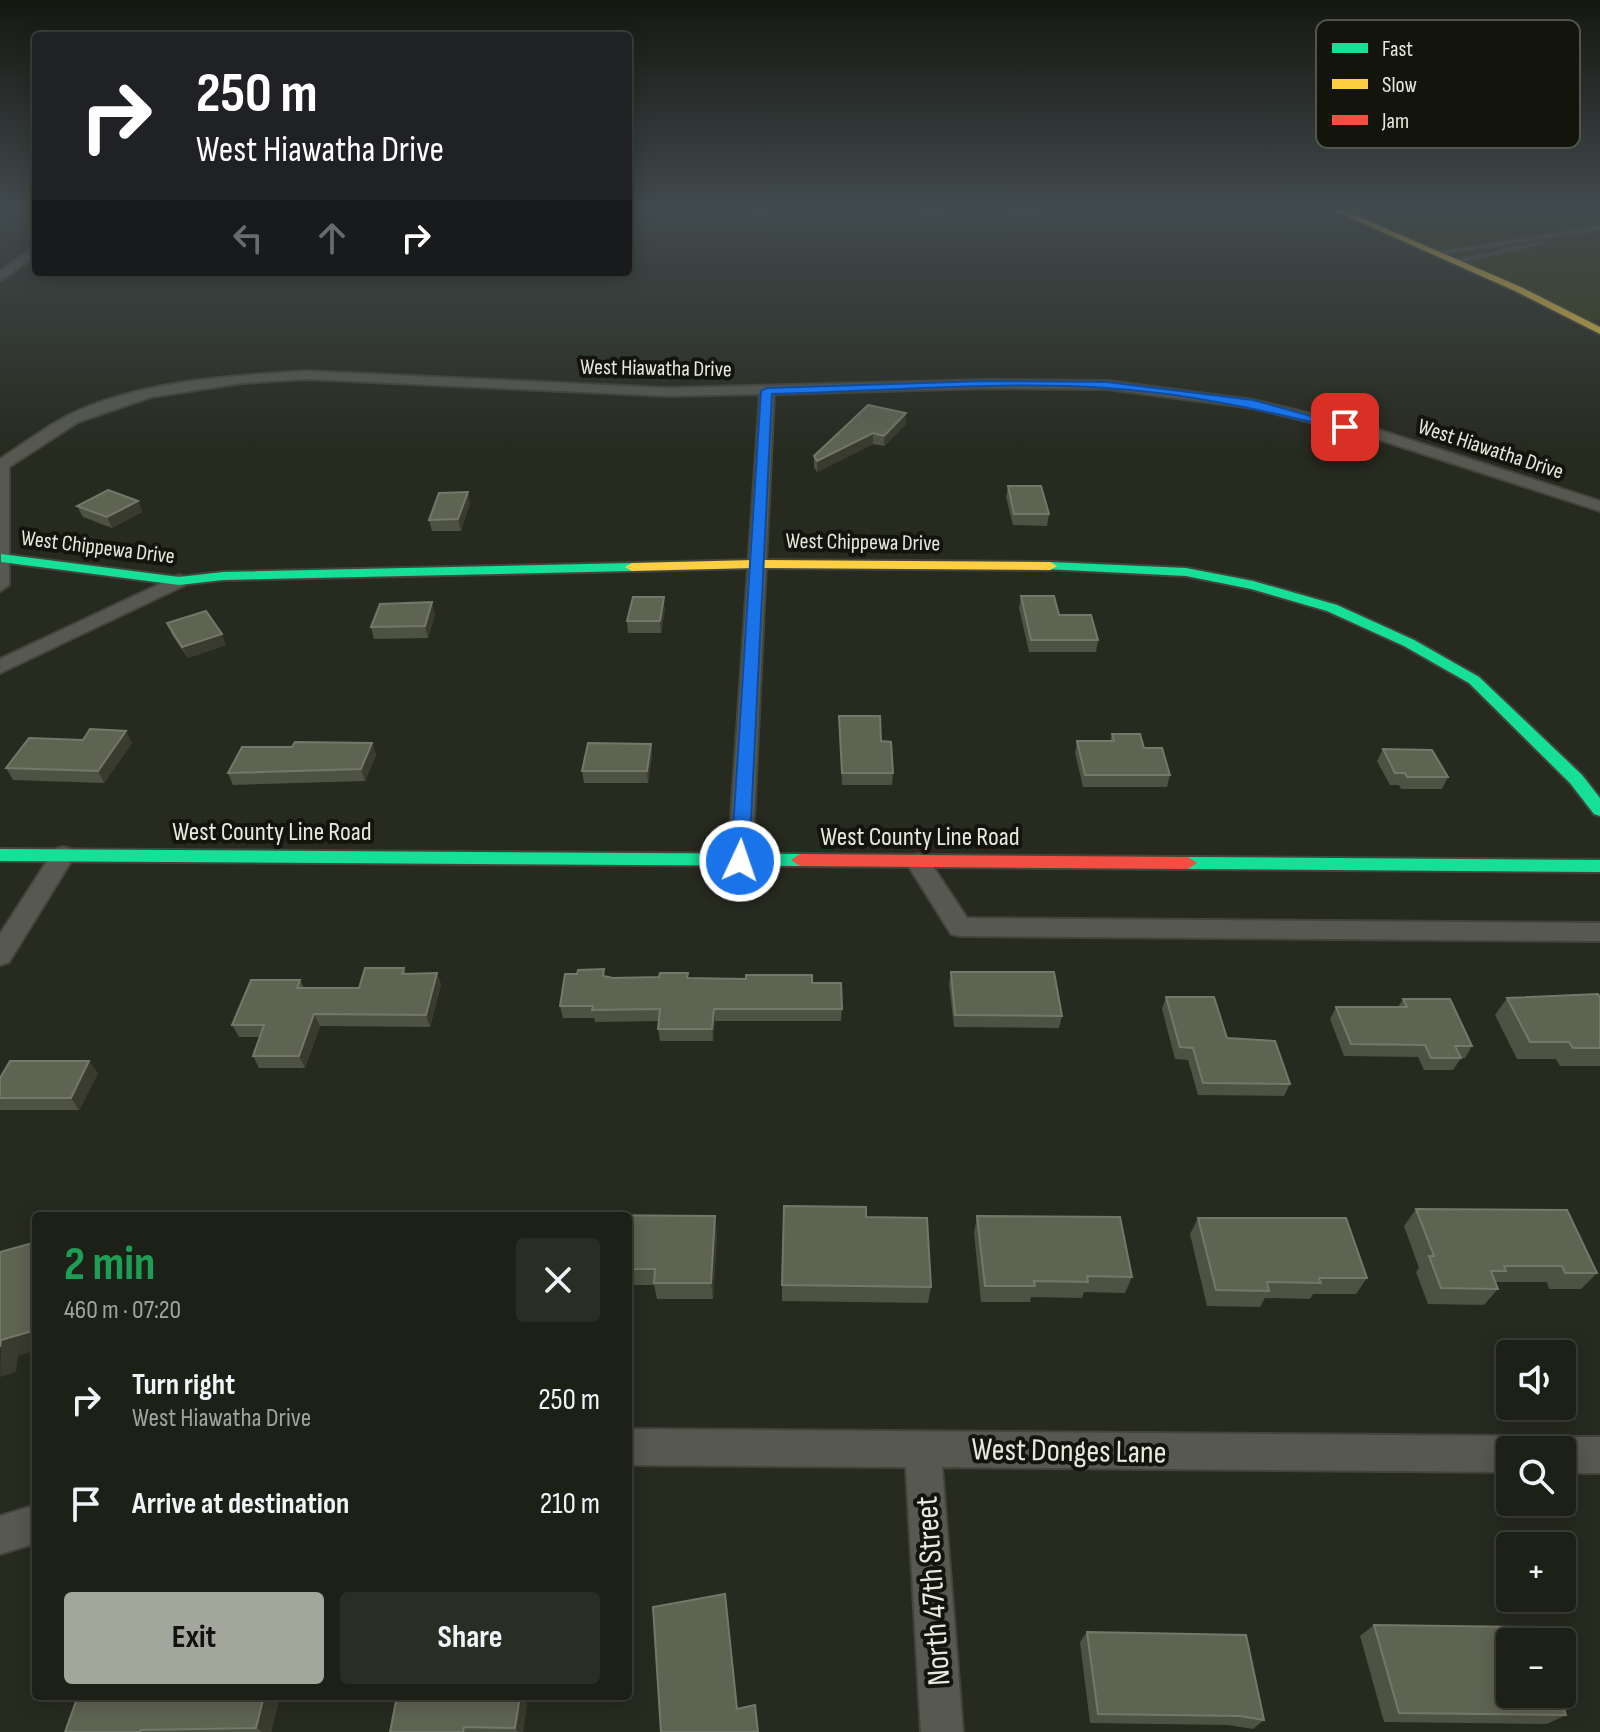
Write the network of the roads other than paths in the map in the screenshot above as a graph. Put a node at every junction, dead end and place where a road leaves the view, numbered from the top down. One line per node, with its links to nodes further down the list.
1 (1517, 291): 2 (street)
2 (1600, 331)
3 (767, 391): 4 (street, West Hiawatha Drive); 5 (street, West Hiawatha Drive); 8 (street)
4 (1, 465): 6 (street, West Hiawatha Drive)
5 (1600, 506)
6 (1, 516): 7 (street, West Hiawatha Drive)
7 (1, 558): 9 (street, West Chippewa Drive); 10 (street, West Hiawatha Drive)
8 (755, 564): 9 (street, West Chippewa Drive); 12 (street, West Chippewa Drive); 15 (street)
9 (179, 581): 11 (street)
10 (0, 585)
11 (0, 667)
12 (1600, 810)
13 (0, 855): 14 (street, West County Line Road)
14 (63, 855): 15 (street, West County Line Road); 19 (street)
15 (740, 861): 16 (street, West County Line Road)
16 (918, 862): 17 (street, West County Line Road); 18 (street)
17 (1600, 866)
18 (1600, 932)
19 (0, 955)
20 (632, 1447): 21 (street, West Donges Lane)
21 (923, 1449): 22 (street, West Donges Lane); 27 (street, North 47th Street)
22 (1496, 1454)
23 (1576, 1455): 24 (street)
24 (1600, 1455)
25 (32, 1525): 26 (street)
26 (0, 1535)
27 (942, 1732)

